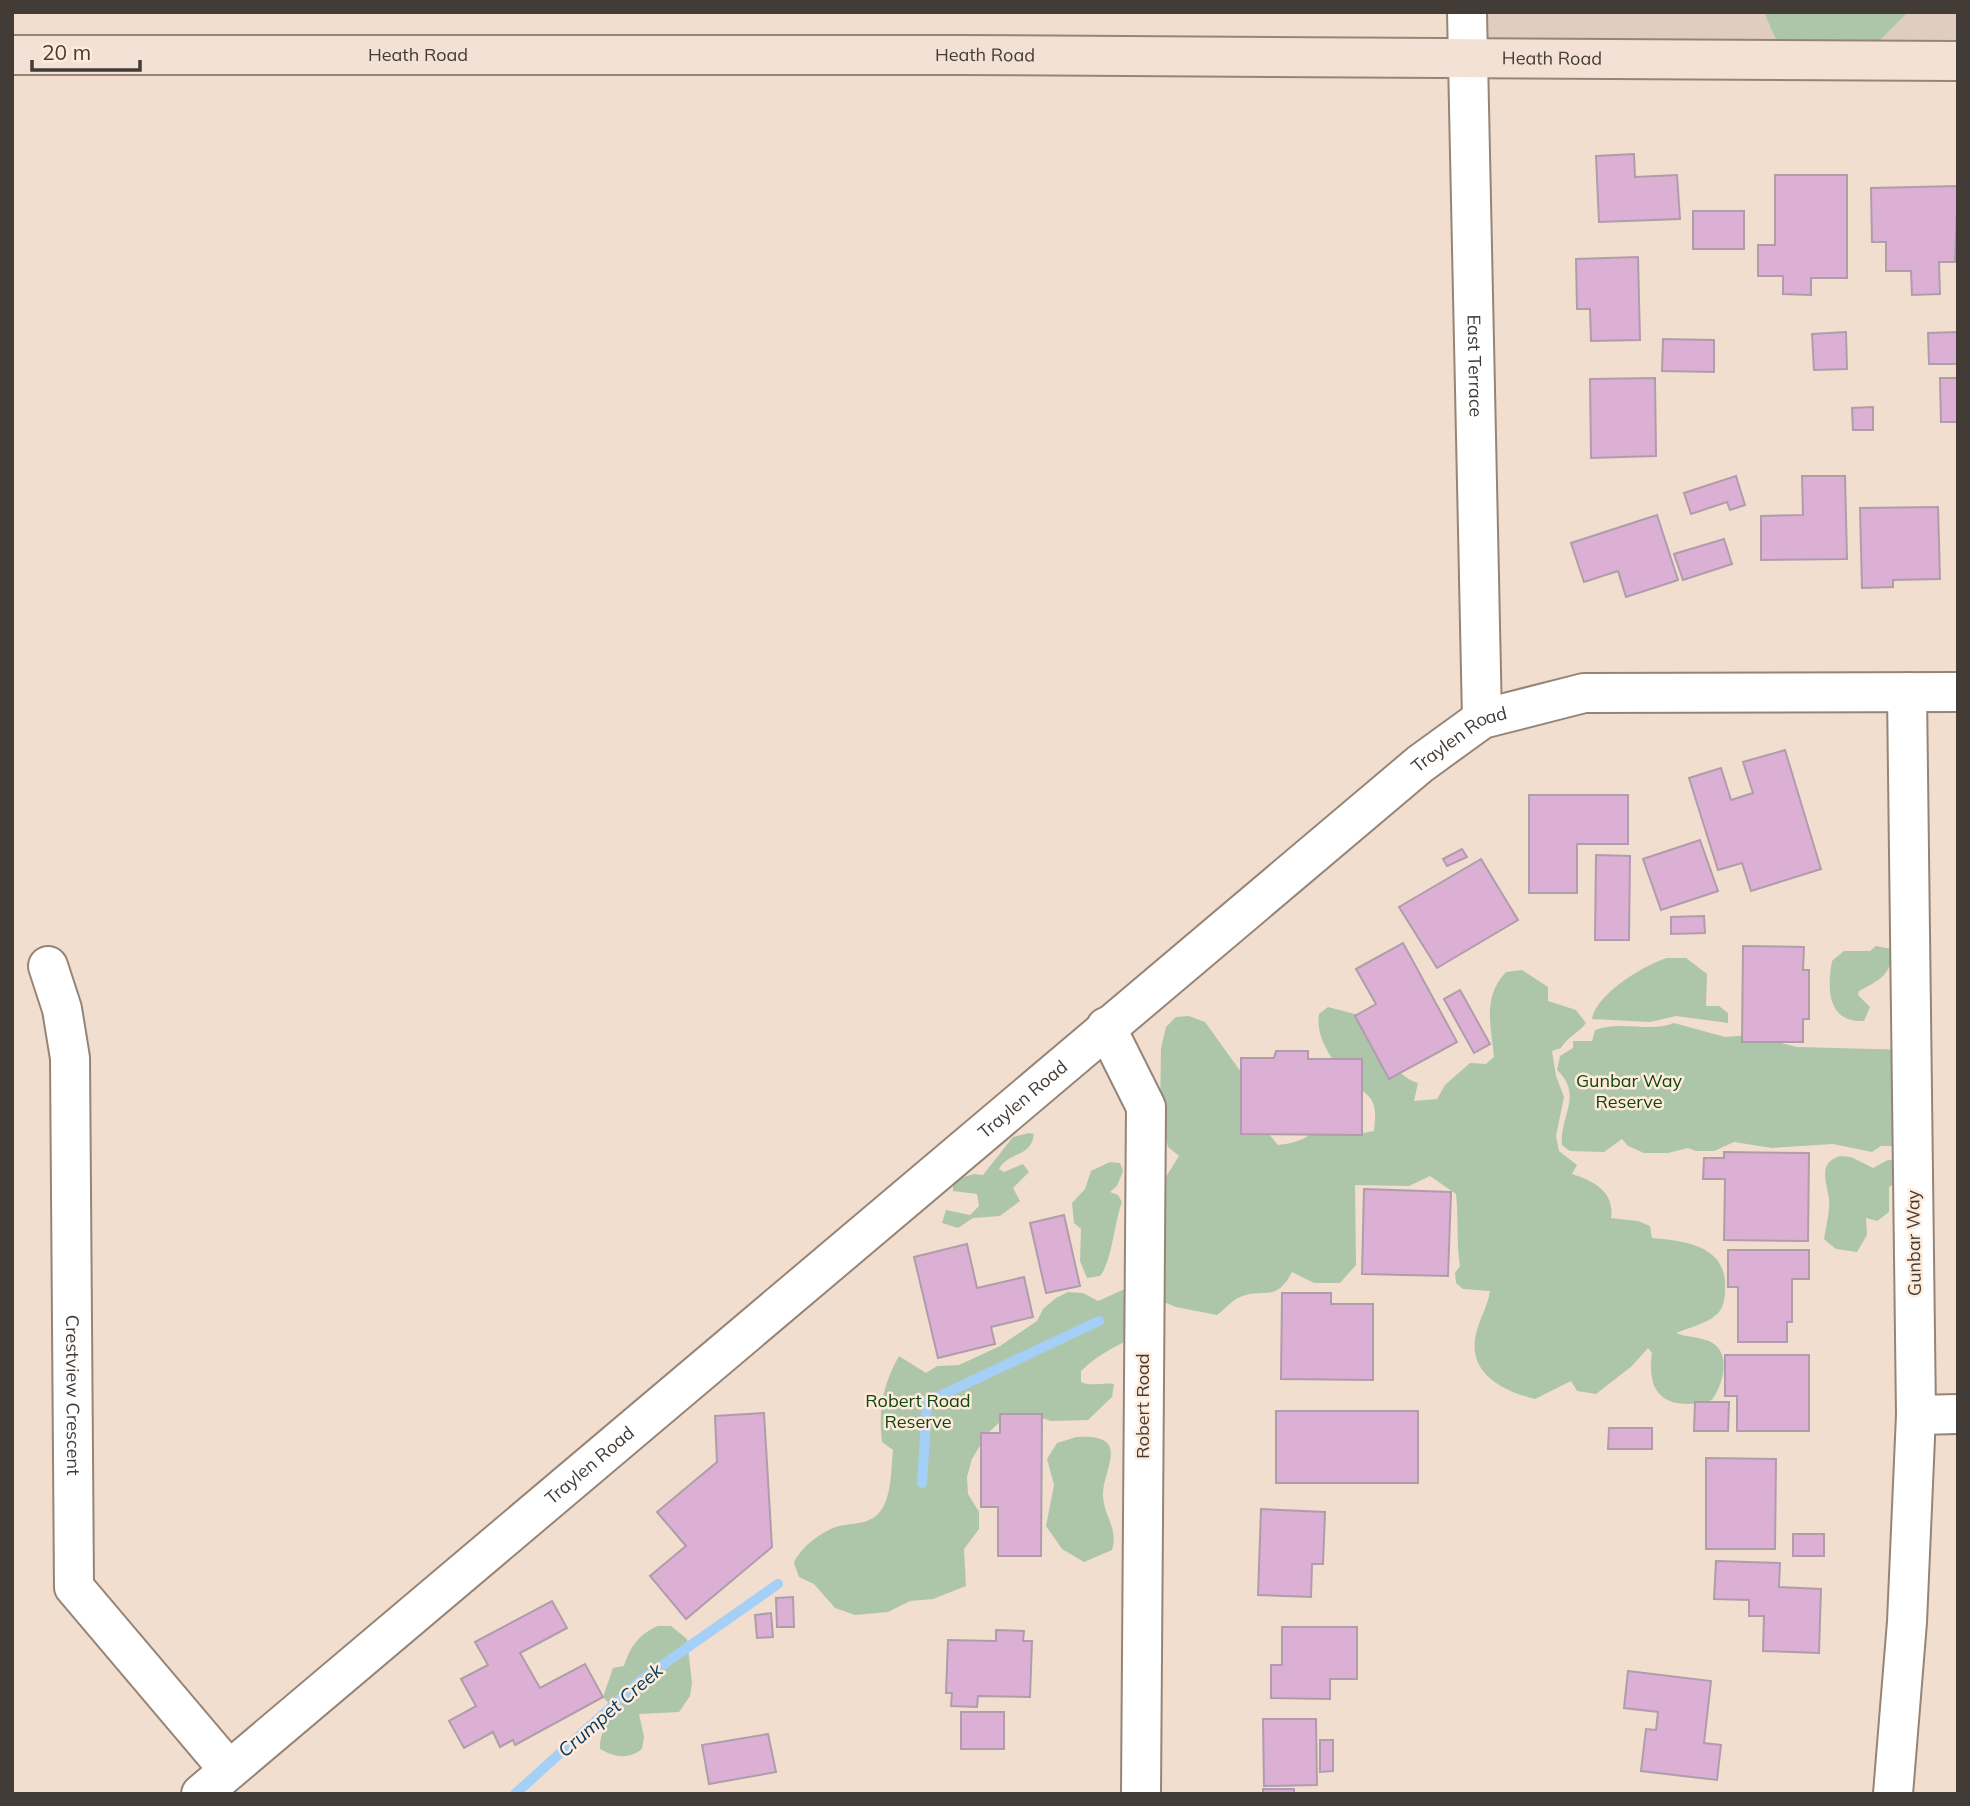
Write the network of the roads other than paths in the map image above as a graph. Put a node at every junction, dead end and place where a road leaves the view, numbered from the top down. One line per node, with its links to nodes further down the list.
1 (1467, 12): 3 (street, East Terrace)
2 (12, 55): 3 (street, Heath Road)
3 (1466, 59): 4 (street, Heath Road); 7 (street, East Terrace)
4 (1958, 61)
5 (1907, 692): 6 (street, Traylen Road); 7 (street, Traylen Road); 11 (street, Gunbar Way)
6 (1958, 692)
7 (1482, 719): 9 (street, Traylen Road)
8 (48, 966): 12 (street, Crestview Crescent)
9 (1106, 1027): 12 (street, Traylen Road); 13 (street, Robert Road)
10 (1958, 1414): 11 (street)
11 (1916, 1415): 14 (street, Gunbar Way)
12 (215, 1782)
13 (1141, 1794)
14 (1893, 1794)

